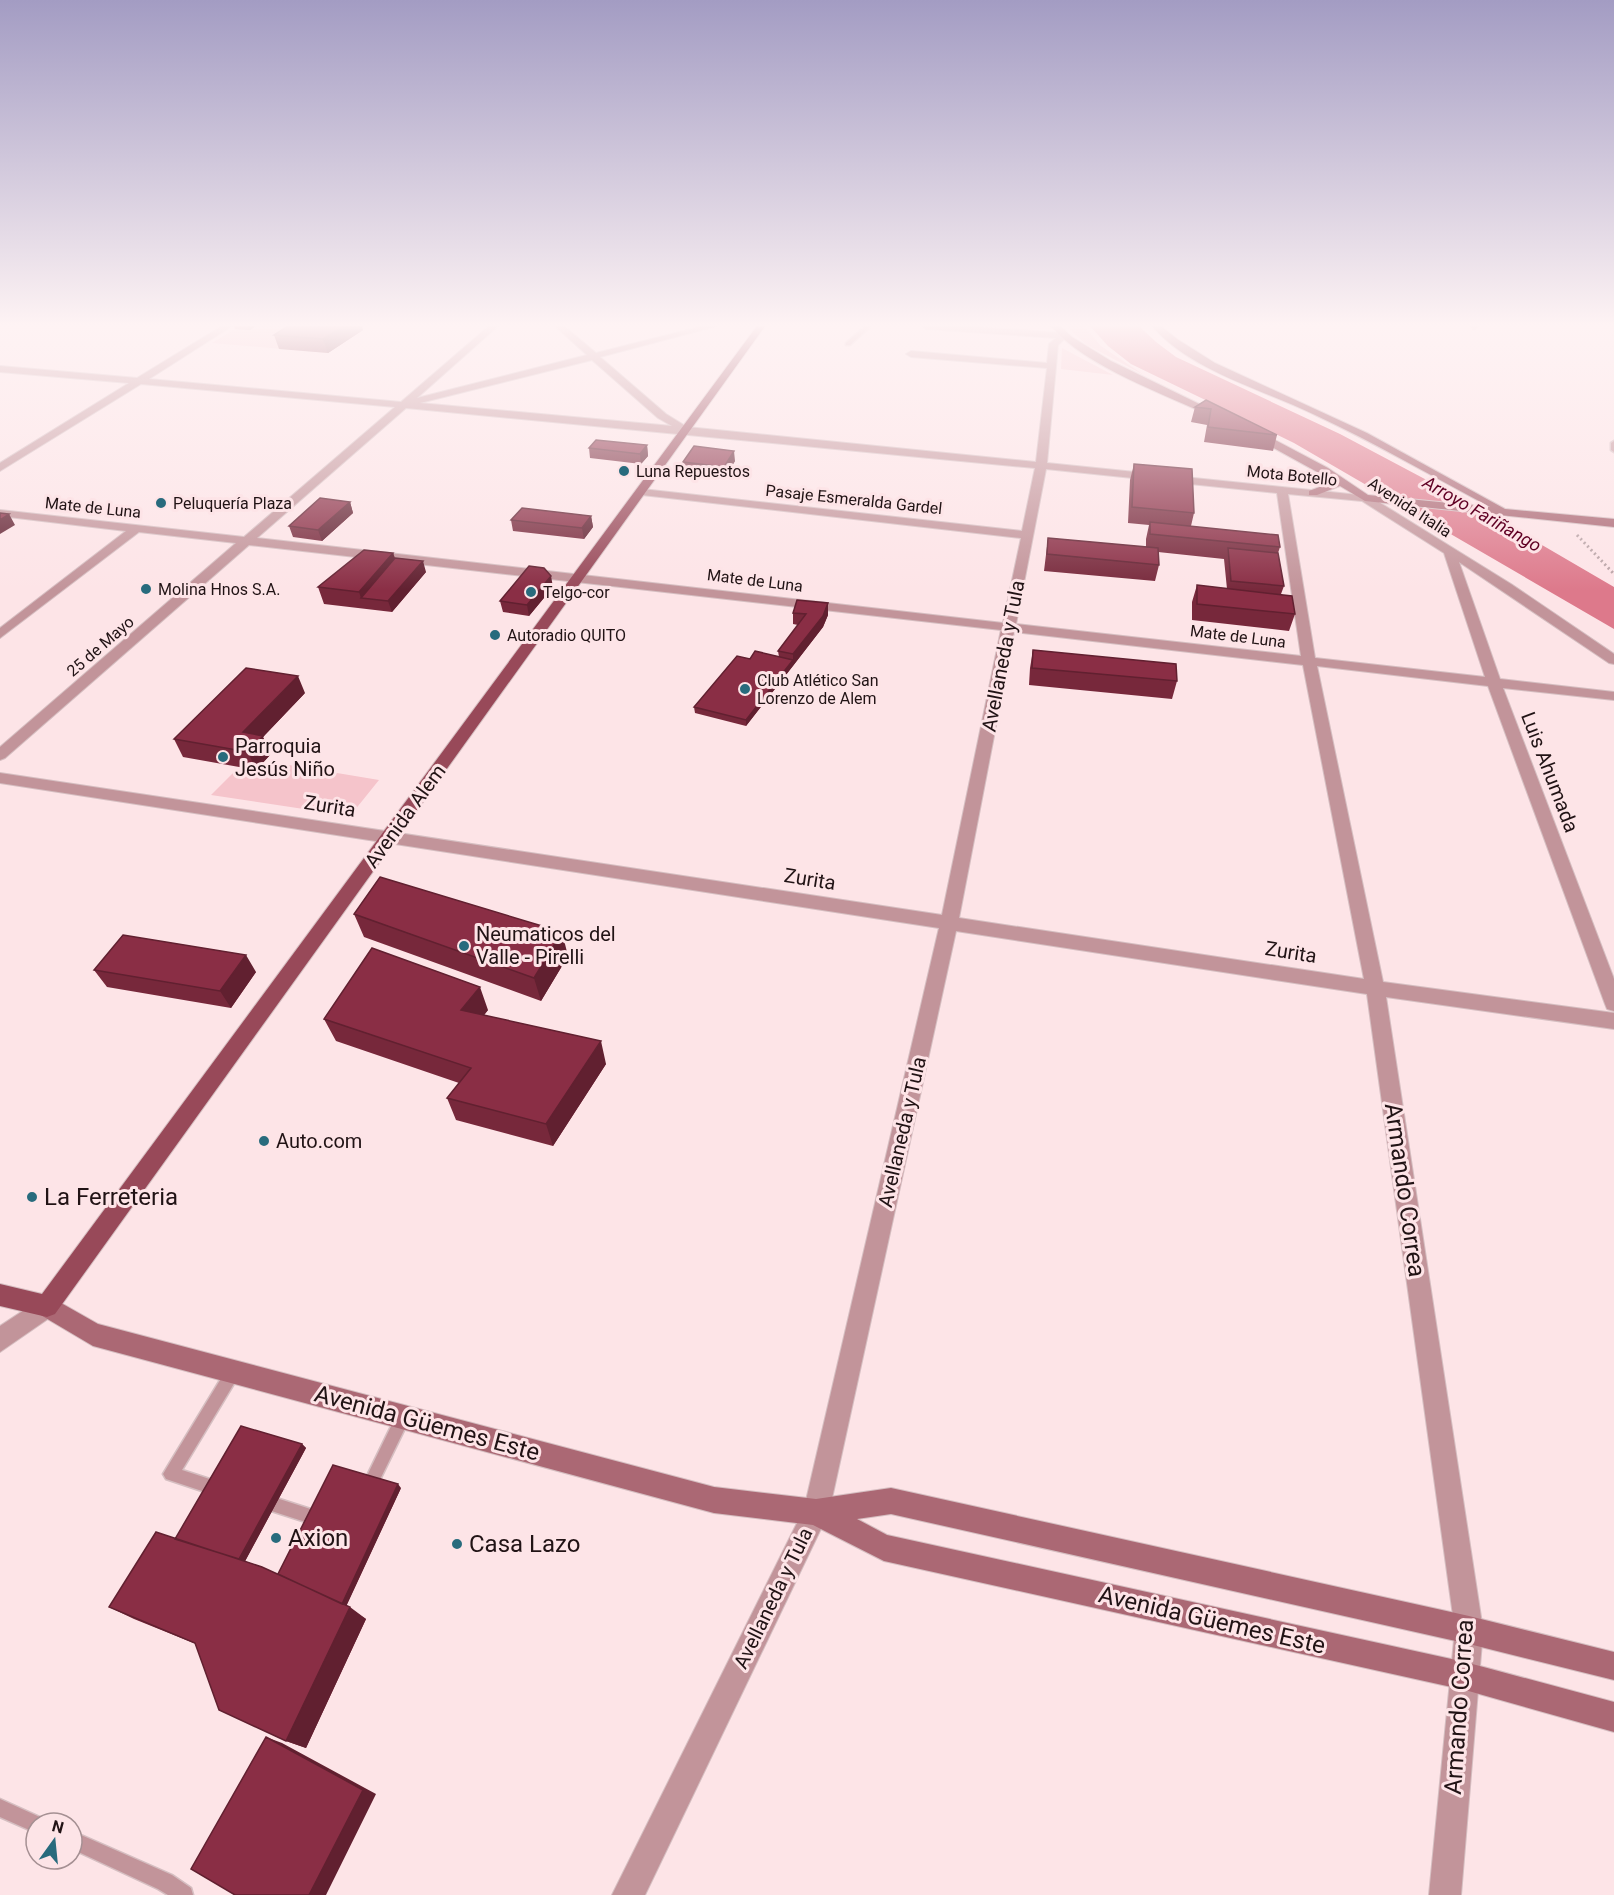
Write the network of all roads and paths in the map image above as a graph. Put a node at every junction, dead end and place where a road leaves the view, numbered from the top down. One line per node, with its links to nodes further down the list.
1 (86, 414): 13 (street)
2 (393, 414): 25 (street, 25 de Mayo)
3 (510, 414): 9 (street, Mota Botello)
4 (660, 414): 9 (street)
5 (697, 414): 9 (main road, Avenida Alem)
6 (1047, 414): 12 (street, Avellaneda y Tula)
7 (1216, 414): 14 (street, Avenida Italia)
8 (1322, 414): 20 (street)
9 (686, 430): 12 (street, Mota Botello); 16 (main road, Avenida Alem)
10 (1614, 443): 11 (lane)
11 (1614, 450)
12 (1041, 466): 15 (street, Mota Botello); 24 (street, Avellaneda y Tula)
13 (0, 468)
14 (1336, 478): 17 (street); 18 (street, Avenida Italia)
15 (1282, 490): 17 (street, Mota Botello); 32 (street, Armando Correa)
16 (642, 492): 24 (street, Pasaje Esmeralda Gardel); 28 (main road, Avenida Alem)
17 (1313, 493): 18 (street, Mota Botello)
18 (1365, 498): 20 (street, Mota Botello); 26 (street, Avenida Italia)
19 (0, 513): 23 (street, Mate de Luna)
20 (1510, 513): 21 (street, Mota Botello)
21 (1563, 518): 22 (street, Mota Botello); 27 (path)
22 (1614, 523)
23 (137, 528): 25 (street, Mate de Luna); 30 (street)
24 (1027, 534): 29 (street, Avellaneda y Tula)
25 (247, 540): 28 (street, Mate de Luna); 35 (street, 25 de Mayo)
26 (1449, 553): 31 (street, Avenida Italia); 33 (street, Luis Ahumada)
27 (1614, 574)
28 (581, 577): 29 (street, Mate de Luna); 37 (main road, Avenida Alem)
29 (1009, 626): 32 (street, Mate de Luna); 38 (street, Avellaneda y Tula)
30 (0, 634)
31 (1614, 660)
32 (1309, 661): 33 (street, Mate de Luna); 39 (street, Armando Correa)
33 (1494, 682): 34 (street, Mate de Luna); 40 (street, Luis Ahumada)
34 (1614, 696)
35 (0, 755)
36 (0, 778): 37 (street, Zurita)
37 (389, 838): 38 (street, Zurita); 43 (main road, Avenida Alem)
38 (949, 923): 39 (street, Zurita); 48 (street, Avellaneda y Tula)
39 (1375, 988): 41 (street, Zurita); 50 (street, Armando Correa)
40 (1614, 1004)
41 (1614, 1021)
42 (0, 1295): 43 (main road)
43 (47, 1306): 44 (street); 45 (street, Avenida Güemes Este)
44 (0, 1340)
45 (233, 1372): 46 (street, Avenida Güemes Este); 49 (lane)
46 (404, 1417): 47 (lane); 48 (street, Avenida Güemes Este)
47 (359, 1507)
48 (816, 1512): 50 (street, Avenida Güemes Este); 52 (street, Avenida Güemes Este); 58 (street, Avellaneda y Tula)
49 (338, 1524)
50 (1469, 1630): 51 (street, Avenida Güemes Este); 52 (street, Armando Correa)
51 (1614, 1666)
52 (1465, 1676): 53 (street, Avenida Güemes Este); 59 (street, Armando Correa)
53 (1614, 1717)
54 (0, 1808): 55 (lane)
55 (24, 1819)
56 (84, 1845): 57 (lane)
57 (184, 1895)
58 (628, 1895)
59 (1444, 1895)

